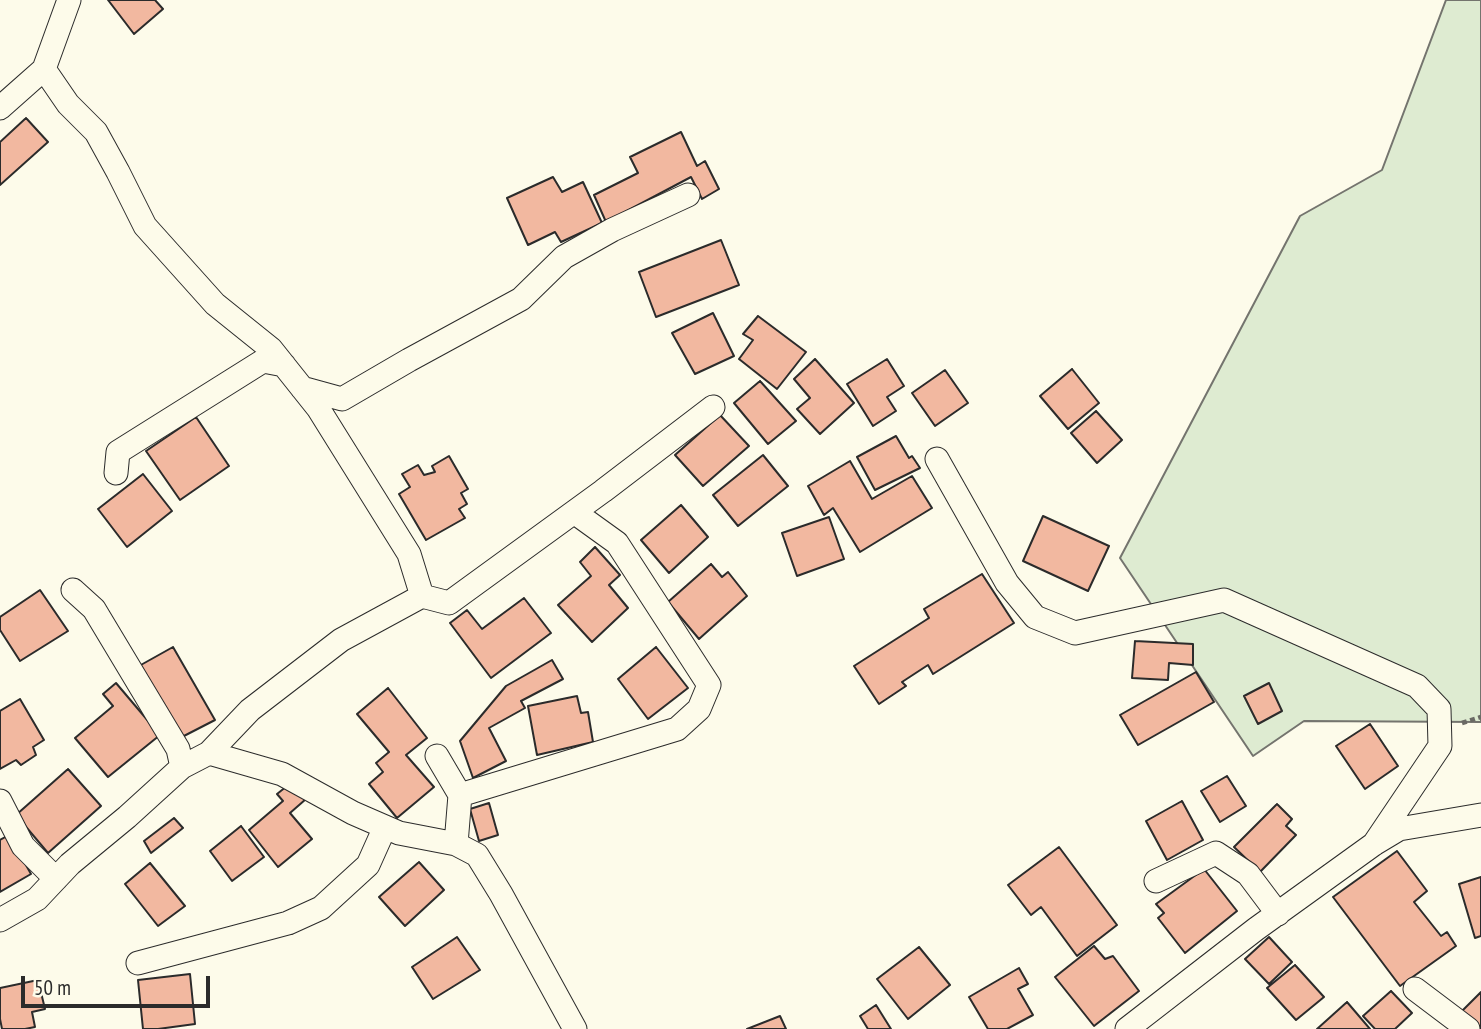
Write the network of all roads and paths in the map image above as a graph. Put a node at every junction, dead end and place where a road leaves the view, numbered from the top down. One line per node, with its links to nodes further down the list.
1 (69, 0): 2 (street)
2 (44, 69): 3 (street); 5 (street)
3 (0, 108)
4 (688, 195): 6 (street)
5 (284, 365): 6 (street); 9 (street)
6 (302, 388): 12 (street)
7 (713, 407): 10 (street)
8 (937, 459): 21 (street)
9 (116, 472)
10 (574, 512): 12 (street); 16 (street)
11 (73, 590): 15 (street)
12 (422, 596): 13 (street)
13 (209, 753): 15 (street); 19 (street)
14 (437, 755): 16 (street)
15 (182, 768): 22 (street)
16 (460, 794): 20 (street)
17 (0, 801): 22 (street)
18 (1481, 815): 21 (street)
19 (385, 827): 20 (street); 26 (street)
20 (456, 844): 28 (street)
21 (1374, 844): 24 (street)
22 (56, 879): 25 (street)
23 (1156, 881): 24 (street)
24 (1278, 914): 29 (street)
25 (0, 920)
26 (138, 963)
27 (1415, 989): 30 (street)
28 (575, 1029)
29 (1127, 1029)
30 (1468, 1029)

